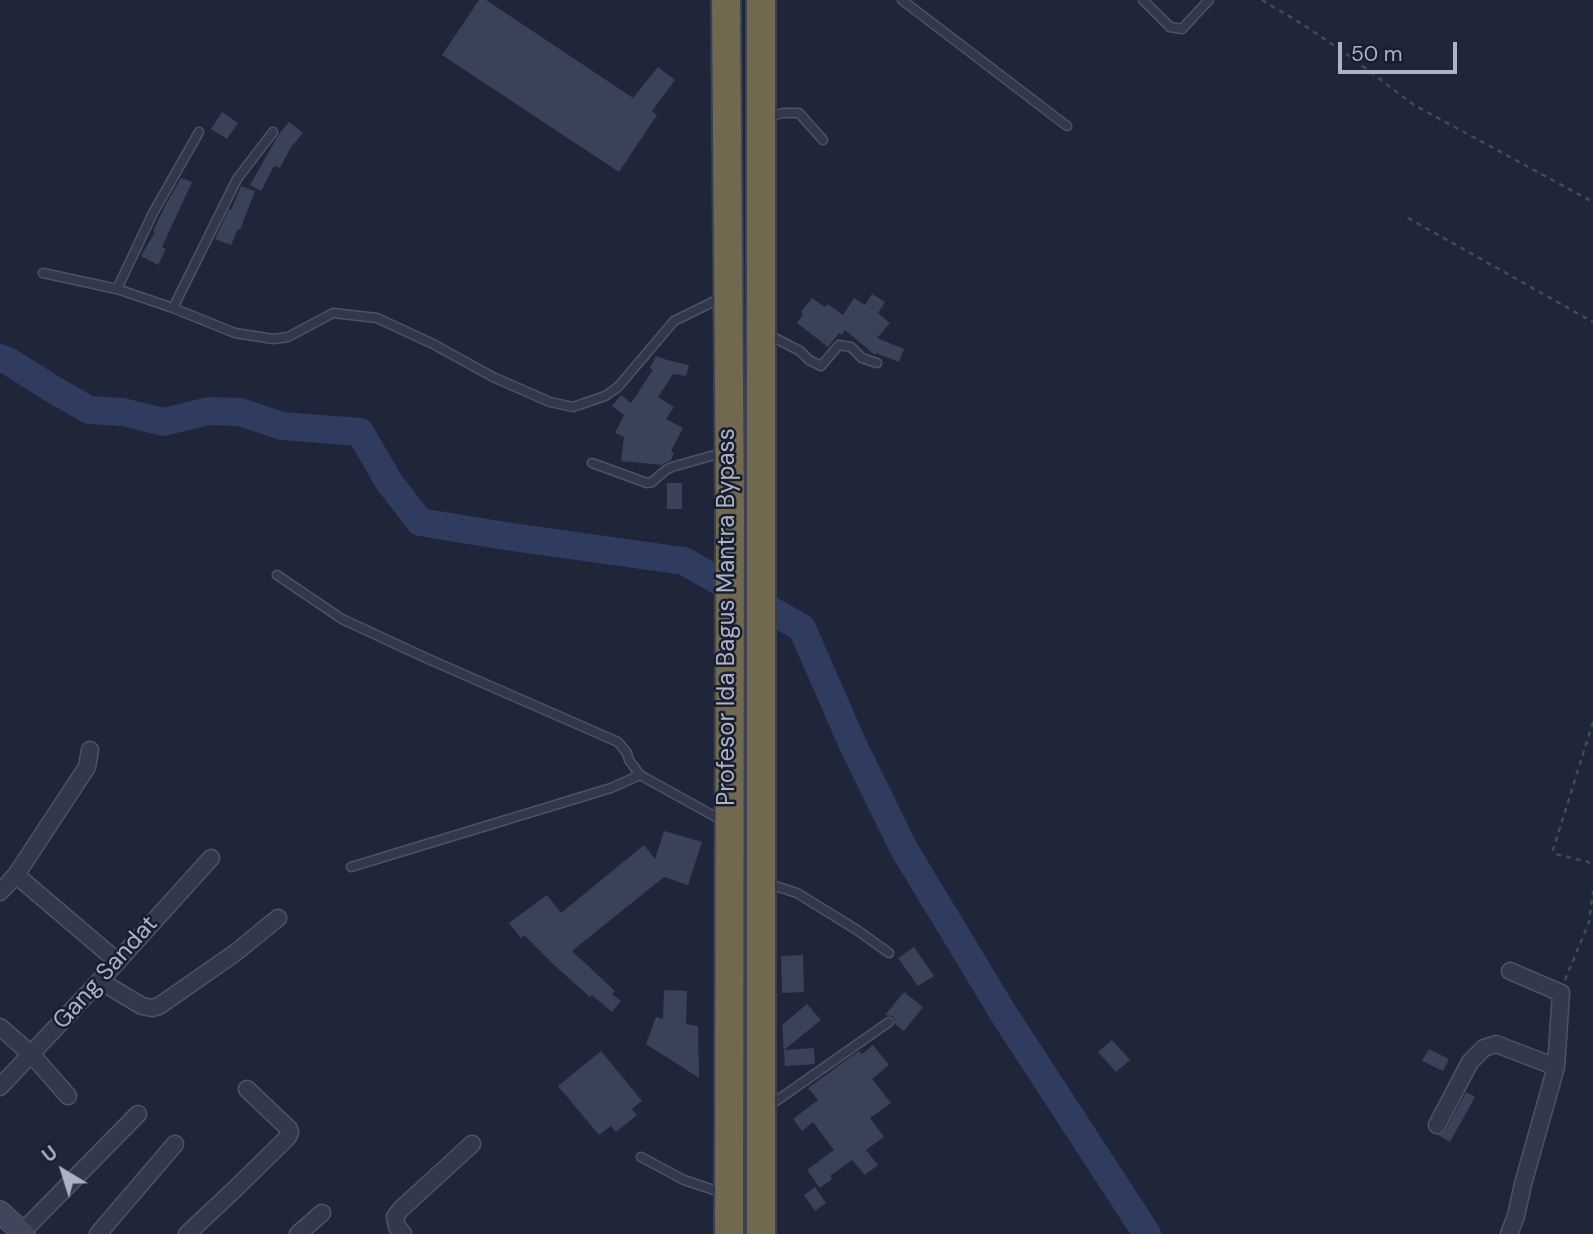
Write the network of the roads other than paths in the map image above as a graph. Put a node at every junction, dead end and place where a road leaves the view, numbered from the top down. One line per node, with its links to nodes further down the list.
1 (761, 0): 6 (highway, Profesor Ida Bagus Mantra Bypass)
2 (902, 0): 7 (lane)
3 (1143, 0): 4 (lane)
4 (1209, 0)
5 (722, 1): 13 (highway, Profesor Ida Bagus Mantra Bypass)
6 (760, 118): 10 (lane); 15 (highway, Profesor Ida Bagus Mantra Bypass)
7 (1067, 126)
8 (199, 132): 12 (lane)
9 (273, 132): 14 (lane)
10 (823, 140)
11 (43, 273): 12 (lane)
12 (117, 289): 14 (lane)
13 (729, 294): 14 (lane); 17 (highway, Profesor Ida Bagus Mantra Bypass)
14 (173, 308)
15 (761, 331): 16 (lane); 26 (highway, Profesor Ida Bagus Mantra Bypass)
16 (877, 363)
17 (728, 451): 18 (lane); 22 (highway, Profesor Ida Bagus Mantra Bypass)
18 (592, 463)
19 (277, 575): 21 (lane)
20 (90, 750): 25 (street)
21 (639, 775): 22 (lane); 24 (lane)
22 (729, 824): 46 (highway, Profesor Ida Bagus Mantra Bypass)
23 (211, 858): 30 (street, Gang Sandat)
24 (351, 867)
25 (16, 875): 27 (street); 30 (street)
26 (760, 881): 29 (lane); 40 (highway, Profesor Ida Bagus Mantra Bypass)
27 (0, 892)
28 (278, 918): 32 (street)
29 (889, 953)
30 (117, 961): 32 (street, Gang Sandat)
31 (1510, 971): 36 (street)
32 (100, 981): 35 (street, Gang Sandat)
33 (888, 1022): 40 (lane)
34 (0, 1027): 35 (street)
35 (32, 1055): 37 (street, Gang Sandat); 39 (street)
36 (1556, 1067): 42 (street); 56 (street)
37 (0, 1087)
38 (247, 1089): 51 (street)
39 (68, 1096)
40 (760, 1111): 55 (highway, Profesor Ida Bagus Mantra Bypass)
41 (138, 1114): 49 (street)
42 (1437, 1125)
43 (175, 1143): 50 (street)
44 (472, 1144): 53 (street)
45 (641, 1157): 46 (lane)
46 (729, 1195): 54 (highway, Profesor Ida Bagus Mantra Bypass)
47 (0, 1212): 49 (street)
48 (322, 1213): 52 (street)
49 (23, 1233)
50 (98, 1234)
51 (187, 1234)
52 (298, 1234)
53 (403, 1234)
54 (729, 1234)
55 (761, 1234)
56 (1509, 1234)

